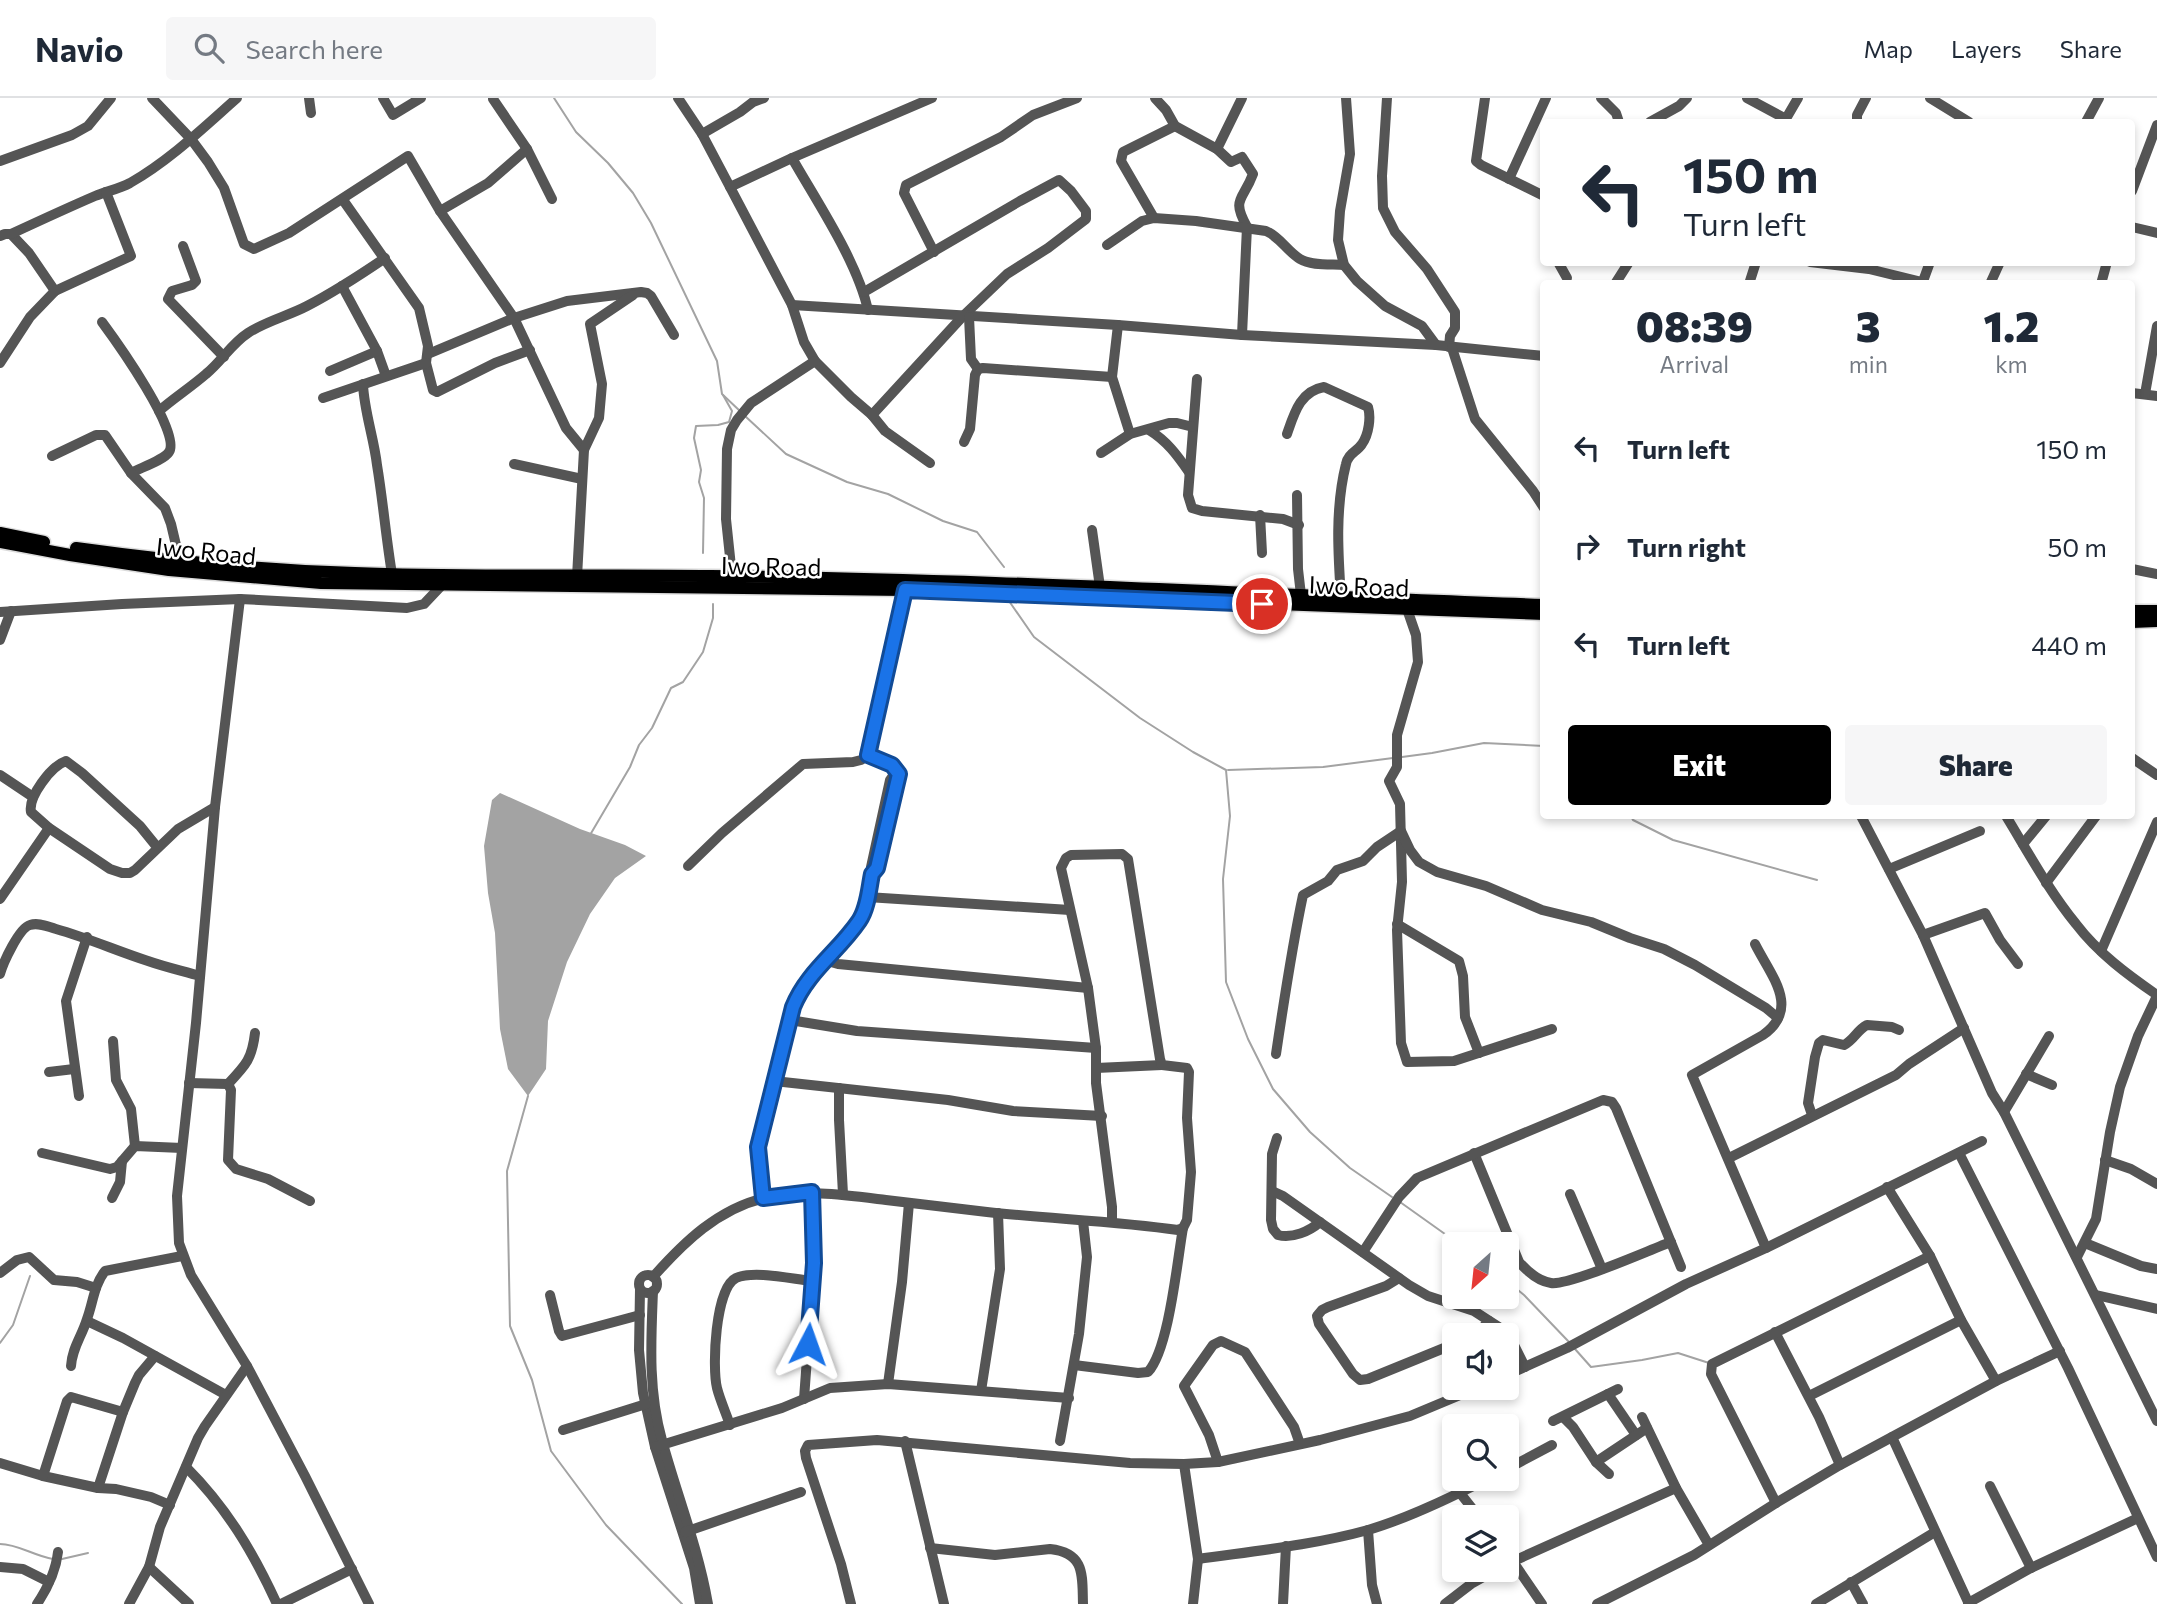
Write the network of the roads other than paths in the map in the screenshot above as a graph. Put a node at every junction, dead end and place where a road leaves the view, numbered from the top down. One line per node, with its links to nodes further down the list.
1 (111, 98): 40 (street)
2 (152, 98): 36 (street)
3 (237, 98): 36 (street)
4 (309, 98): 25 (street)
5 (383, 98): 6 (street)
6 (421, 98)
7 (678, 98): 35 (street)
8 (764, 98): 35 (street)
9 (932, 98): 39 (street)
10 (1077, 98): 56 (street)
11 (1155, 98): 33 (street)
12 (1242, 98): 38 (street)
13 (1346, 98): 58 (street)
14 (1387, 98): 79 (street)
15 (1485, 98): 41 (street)
16 (1546, 98): 41 (street)
17 (1601, 98): 26 (street)
18 (1687, 98): 27 (street)
19 (1747, 98): 28 (street)
20 (1798, 98): 29 (street)
21 (1866, 98): 30 (street)
22 (1930, 98): 31 (street)
23 (2099, 98): 32 (street)
24 (494, 99): 37 (street)
25 (311, 113)
26 (1618, 119)
27 (1655, 119)
28 (1782, 119)
29 (1786, 119)
30 (1857, 119)
31 (1964, 119)
32 (2088, 119)
33 (1175, 125): 38 (street); 49 (street)
34 (2157, 125): 42 (street)
35 (702, 134): 43 (street)
36 (191, 139): 44 (street); 47 (street)
37 (527, 149): 46 (street); 48 (street)
38 (1217, 149): 50 (street)
39 (792, 158): 43 (street); 65 (street)
40 (0, 161)
41 (1509, 179): 45 (street)
42 (2135, 183)
43 (730, 187): 68 (street)
44 (106, 192): 53 (street); 64 (street)
45 (1540, 194)
46 (552, 199)
47 (343, 200): 48 (street); 57 (street)
48 (440, 211): 72 (street)
49 (1154, 218): 50 (street); 54 (street)
50 (1247, 227): 58 (street); 77 (street)
51 (2135, 228): 52 (street)
52 (2157, 233)
53 (5, 235): 64 (street)
54 (1107, 244)
55 (183, 246): 83 (street)
56 (934, 252): 65 (street); 71 (street)
57 (385, 258): 63 (street); 84 (street)
58 (1344, 265): 78 (street)
59 (1560, 266): 61 (street)
60 (1844, 266): 62 (street)
61 (1567, 278)
62 (1913, 280)
63 (342, 286): 81 (street); 83 (street)
64 (55, 291): 86 (street)
65 (864, 292): 70 (street)
66 (633, 295): 67 (street); 69 (street); 76 (street)
67 (605, 296): 69 (street); 72 (street)
68 (792, 305): 70 (street); 85 (street)
69 (612, 308): 104 (street)
70 (868, 310): 71 (street)
71 (966, 316): 74 (street); 87 (street); 98 (street)
72 (514, 318): 80 (street); 84 (street)
73 (102, 322): 97 (street)
74 (1118, 325): 77 (street); 90 (street)
75 (2157, 326): 94 (street)
76 (674, 335)
77 (1242, 335): 78 (street)
78 (1436, 345): 79 (street)
79 (1451, 348): 82 (street); 113 (street)
80 (530, 350): 84 (street); 104 (street)
81 (377, 351): 88 (street); 89 (street)
82 (1540, 356)
83 (224, 357): 97 (street)
84 (427, 359): 89 (street)
85 (816, 361): 98 (street); 124 (street)
86 (0, 363)
87 (978, 369): 90 (street); 103 (street)
88 (330, 371)
89 (386, 376): 92 (street)
90 (1112, 377): 101 (street)
91 (1198, 379): 99 (street)
92 (363, 384): 96 (street); 122 (street)
93 (2135, 393): 94 (street)
94 (2145, 394): 95 (street)
95 (2157, 396)
96 (323, 398)
97 (159, 411): 109 (street)
98 (872, 415): 107 (street)
99 (1192, 427): 100 (street); 110 (street)
100 (1149, 430): 101 (street); 110 (street)
101 (1130, 434): 105 (street)
102 (1287, 434): 132 (street)
103 (964, 442)
104 (584, 450): 111 (street)
105 (1101, 453)
106 (51, 456): 109 (street)
107 (930, 463)
108 (513, 464): 111 (street)
109 (131, 473): 120 (street)
110 (1189, 473): 114 (street)
111 (582, 479): 125 (street)
112 (1297, 495): 115 (street)
113 (1540, 502)
114 (1259, 515): 115 (street); 119 (street)
115 (1298, 525): 130 (street)
116 (1092, 530): 128 (street)
117 (0, 533): 120 (main road, Iwo Road)
118 (0, 542): 127 (main road, Iwo Road)
119 (1262, 553)
120 (180, 562): 122 (main road, Iwo Road)
121 (2135, 570): 123 (street)
122 (392, 574): 126 (main road, Iwo Road)
123 (2157, 574)
124 (732, 576): 125 (main road, Iwo Road); 128 (main road, Iwo Road)
125 (577, 577): 126 (main road, Iwo Road)
126 (517, 581): 127 (main road, Iwo Road); 129 (main road, Iwo Road)
127 (441, 586): 133 (street)
128 (1100, 587): 131 (main road, Iwo Road)
129 (905, 590): 131 (main road, Iwo Road); 144 (street)
130 (1301, 595): 131 (main road, Iwo Road); 132 (main road, Iwo Road)
131 (1247, 598): 135 (main road, Iwo Road)
132 (1341, 598): 134 (main road, Iwo Road)
133 (240, 599): 136 (street); 149 (street)
134 (1540, 605)
135 (1407, 610): 140 (main road, Iwo Road); 156 (street)
136 (11, 611): 139 (street); 143 (street)
137 (2135, 611): 138 (main road)
138 (2157, 611)
139 (0, 612)
140 (1540, 614)
141 (2157, 621): 142 (main road)
142 (2135, 622)
143 (0, 640)
144 (868, 755): 160 (street); 164 (street)
145 (2135, 764): 147 (street)
146 (0, 775): 148 (street)
147 (2157, 775)
148 (33, 797): 155 (street); 159 (street)
149 (215, 807): 159 (street); 175 (street)
150 (1863, 819): 161 (street)
151 (2008, 819): 158 (street)
152 (2044, 819): 158 (street)
153 (2094, 819): 162 (street)
154 (2157, 822): 171 (street)
155 (49, 828): 159 (street); 163 (street)
156 (1401, 831): 167 (street); 178 (street); 188 (street)
157 (1980, 831): 161 (street)
158 (2023, 844): 162 (street)
159 (157, 847)
160 (688, 866)
161 (1889, 869): 168 (street)
162 (2046, 883): 171 (street)
163 (4, 885): 165 (street)
164 (867, 897): 166 (street); 172 (street)
165 (0, 899)
166 (1070, 910): 176 (street); 189 (street)
167 (1397, 924): 187 (street); 187 (street)
168 (1923, 935): 173 (street); 180 (street)
169 (87, 937): 174 (street); 175 (street); 191 (street)
170 (1755, 944): 178 (street)
171 (2101, 951): 177 (street)
172 (824, 960): 176 (street); 179 (street)
173 (2018, 964)
174 (1, 967)
175 (200, 975): 195 (street)
176 (1088, 988): 186 (street)
177 (2157, 995): 212 (street)
178 (1778, 1018): 210 (street)
179 (790, 1020): 186 (street); 194 (street)
180 (1964, 1028): 200 (street); 201 (street)
181 (1552, 1029): 187 (street)
182 (1899, 1030): 201 (street)
183 (255, 1033): 196 (street)
184 (2049, 1036): 193 (street)
185 (113, 1041): 205 (street)
186 (1096, 1048): 190 (street)
187 (1479, 1053)
188 (1276, 1054)
189 (1162, 1065): 190 (street); 227 (street)
190 (1096, 1068): 202 (street)
191 (74, 1069): 192 (street); 199 (street)
192 (49, 1072)
193 (2026, 1074): 197 (street); 200 (street)
194 (774, 1081): 198 (street); 220 (street)
195 (189, 1083): 196 (street); 206 (street)
196 (228, 1084): 221 (street)
197 (2052, 1085)
198 (839, 1088): 202 (street); 217 (street)
199 (79, 1096)
200 (2004, 1112): 234 (street)
201 (1812, 1115): 210 (street)
202 (1102, 1116): 225 (street)
203 (1277, 1138): 215 (street)
204 (1982, 1141): 209 (street)
205 (135, 1146): 206 (street); 211 (street)
206 (182, 1148): 232 (street)
207 (42, 1153): 211 (street)
208 (1474, 1153): 228 (street); 231 (street); 236 (street)
209 (1959, 1153): 214 (street); 254 (street)
210 (1729, 1158): 230 (street)
211 (122, 1160): 219 (street)
212 (2105, 1160): 213 (street); 229 (street)
213 (2156, 1181)
214 (1887, 1187): 230 (street); 233 (street)
215 (1272, 1191): 226 (street); 226 (street)
216 (812, 1192): 217 (street); 220 (street); 241 (street)
217 (843, 1194): 222 (street)
218 (1570, 1194): 236 (street)
219 (112, 1198)
220 (763, 1198): 239 (street)
221 (310, 1201)
222 (909, 1203): 223 (street); 263 (street)
223 (998, 1213): 224 (street); 264 (street)
224 (1083, 1221): 225 (street); 257 (street)
225 (1112, 1222): 227 (street)
226 (1320, 1222): 231 (street)
227 (1183, 1228): 257 (street)
228 (1671, 1242): 235 (street); 236 (street)
229 (2085, 1242): 234 (street); 237 (street)
230 (1766, 1248): 260 (street)
231 (1363, 1252): 240 (street)
232 (182, 1256): 242 (street); 259 (street)
233 (1930, 1256): 249 (street); 252 (street)
234 (2077, 1257): 246 (street)
235 (1681, 1267)
236 (1602, 1269)
237 (2157, 1269)
238 (0, 1273): 242 (street)
239 (653, 1277): 243 (street); 244 (street)
240 (1399, 1278): 251 (street); 253 (street)
241 (812, 1281): 268 (street); 274 (street)
242 (96, 1288): 250 (street)
243 (640, 1289): 244 (street); 248 (street)
244 (653, 1291): 283 (street)
245 (550, 1295): 248 (street)
246 (2096, 1295): 247 (street); 273 (street)
247 (2157, 1309)
248 (640, 1315): 270 (street)
249 (1961, 1320): 262 (street); 266 (street)
250 (87, 1321): 256 (street); 258 (street)
251 (1489, 1323)
252 (1775, 1332): 266 (street); 299 (street)
253 (1442, 1350)
254 (2060, 1351): 262 (street); 302 (street)
255 (1519, 1353): 260 (street)
256 (155, 1356): 265 (street); 271 (street)
257 (1074, 1365): 267 (street)
258 (71, 1366)
259 (247, 1366): 265 (street); 316 (street)
260 (1525, 1367): 261 (street)
261 (1519, 1369)
262 (1996, 1381): 278 (street)
263 (888, 1384): 264 (street); 268 (street)
264 (981, 1391): 267 (street)
265 (226, 1395): 290 (street)
266 (1809, 1396): 289 (street)
267 (1069, 1398): 280 (street)
268 (804, 1399): 274 (street)
269 (1448, 1400): 281 (street)
270 (646, 1404): 276 (street); 283 (street)
271 (123, 1412): 292 (street); 294 (street)
272 (1642, 1417): 275 (street)
273 (2157, 1421)
274 (730, 1424): 283 (street)
275 (1647, 1428): 277 (street); 295 (street)
276 (563, 1430)
277 (1636, 1435): 286 (street); 286 (street)
278 (1892, 1437): 289 (street); 305 (street)
279 (905, 1441): 288 (street); 308 (street); 330 (street)
280 (1060, 1441)
281 (1300, 1444): 285 (street); 285 (street)
282 (1552, 1445): 287 (street)
283 (659, 1446): 304 (street)
284 (0, 1462): 292 (street)
285 (1218, 1462): 288 (street)
286 (1596, 1462): 291 (street)
287 (1519, 1463)
288 (1184, 1464): 312 (street)
289 (1840, 1465): 299 (street)
290 (186, 1467): 300 (street); 326 (street)
291 (1609, 1474)
292 (43, 1476): 294 (street)
293 (1990, 1486): 315 (street)
294 (98, 1488): 300 (street)
295 (1676, 1488): 306 (street); 310 (street)
296 (1464, 1491): 298 (street)
297 (801, 1492): 304 (street)
298 (1460, 1493): 301 (street); 303 (street)
299 (1776, 1503): 306 (street)
300 (170, 1504): 314 (street)
301 (1470, 1505)
302 (2138, 1518): 311 (street); 315 (street)
303 (1368, 1530): 307 (street); 335 (street)
304 (686, 1531): 328 (street); 329 (street)
305 (1935, 1532): 320 (street); 322 (street)
306 (1709, 1545): 321 (street)
307 (1286, 1546): 312 (street); 334 (street)
308 (930, 1548): 331 (street); 332 (street)
309 (58, 1552): 318 (street)
310 (1519, 1555)
311 (2157, 1557)
312 (1198, 1559): 333 (street)
313 (0, 1567): 318 (street)
314 (149, 1567): 324 (street); 325 (street)
315 (2031, 1568): 322 (street)
316 (352, 1569): 326 (street); 327 (street)
317 (1519, 1573): 337 (street)
318 (49, 1582): 323 (street)
319 (1475, 1582): 336 (street)
320 (1851, 1582): 340 (street); 341 (street)
321 (1622, 1593): 338 (street); 339 (street)
322 (1969, 1603)
323 (37, 1604)
324 (129, 1604)
325 (189, 1604)
326 (279, 1604)
327 (369, 1604)
328 (700, 1604)
329 (708, 1604)
330 (851, 1604)
331 (944, 1604)
332 (1083, 1604)
333 (1193, 1604)
334 (1283, 1604)
335 (1377, 1604)
336 (1445, 1604)
337 (1542, 1604)
338 (1597, 1604)
339 (1627, 1604)
340 (1816, 1604)
341 (1863, 1604)

